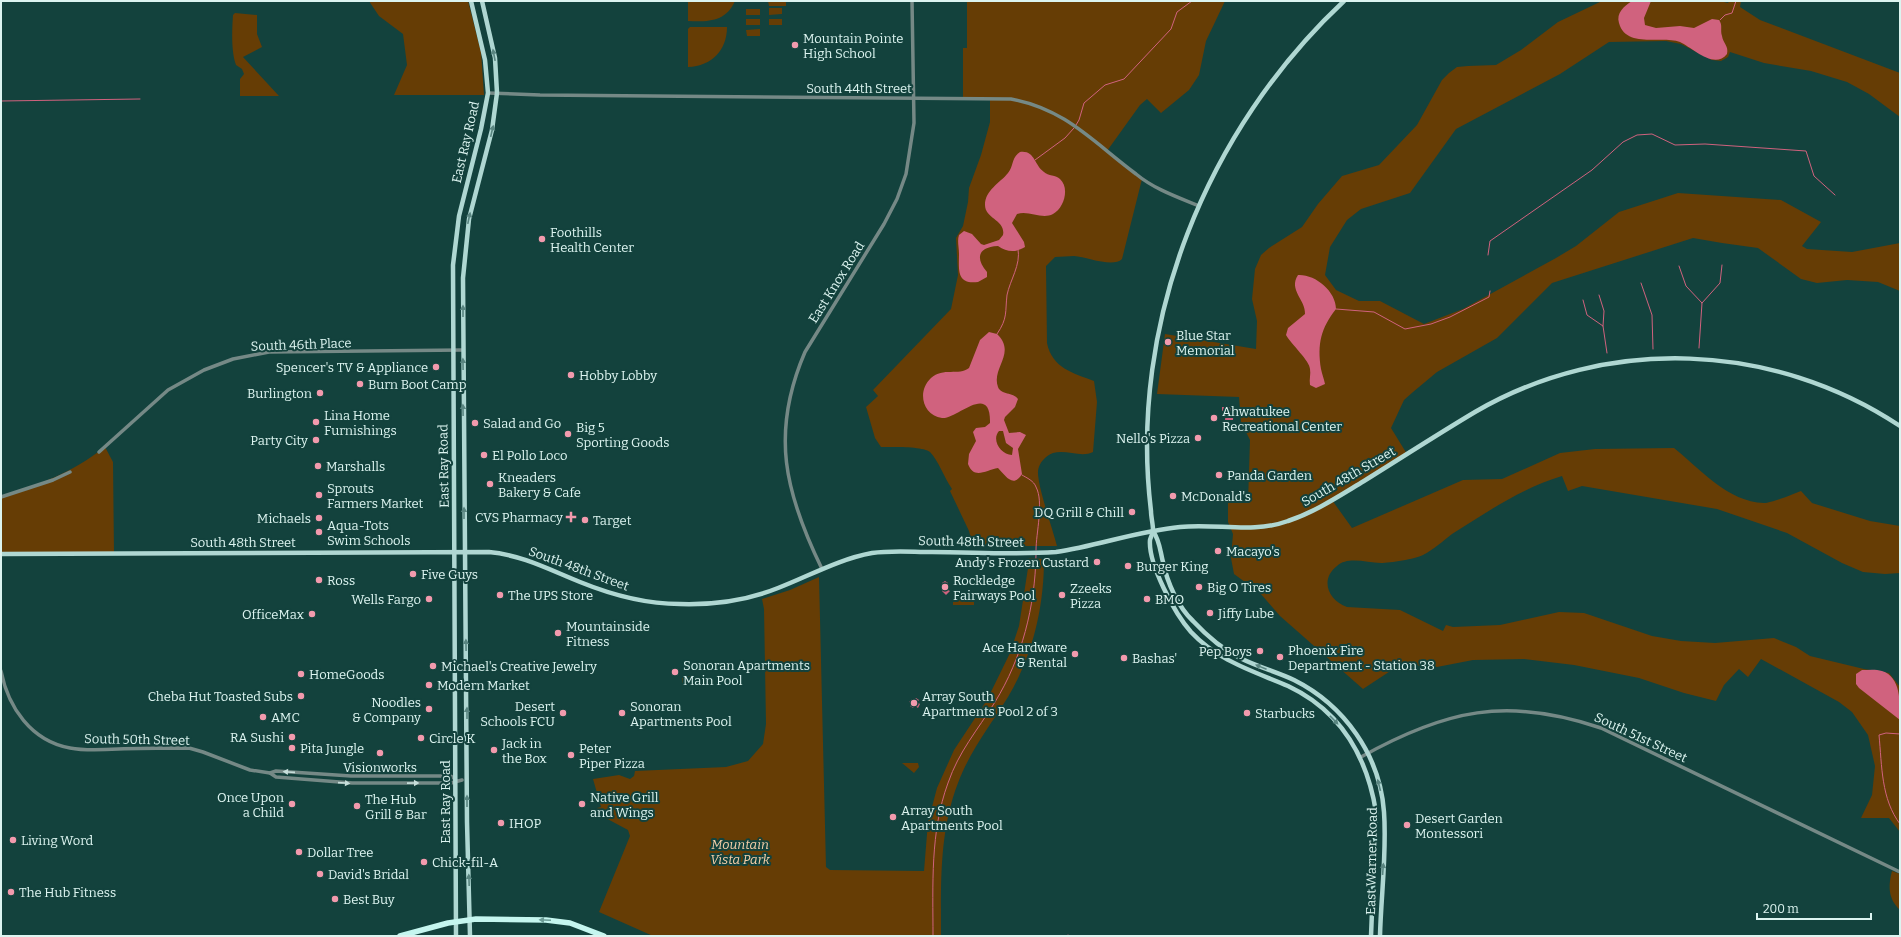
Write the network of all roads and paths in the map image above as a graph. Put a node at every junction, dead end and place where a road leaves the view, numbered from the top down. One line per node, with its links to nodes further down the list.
1 (471, 1): 5 (main road, East Ray Road)
2 (482, 1): 6 (main road, East Ray Road, one-way to 2)
3 (912, 1): 7 (street, East Knox Road)
4 (1344, 1): 8 (main road, East Warner Road)
5 (488, 93): 6 (street, South 44th Street); 10 (main road, East Ray Road)
6 (497, 93): 7 (street, South 44th Street); 9 (main road, East Ray Road, one-way to 6)
7 (914, 98): 8 (street, South 44th Street); 19 (street, East Knox Road)
8 (1199, 206): 15 (main road, East Warner Road)
9 (462, 350): 10 (street, South 46th Place); 17 (main road, East Ray Road, one-way to 9)
10 (453, 351): 12 (street, South 46th Place); 16 (main road, East Ray Road)
11 (1900, 426): 15 (main road, South 48th Street)
12 (99, 452)
13 (70, 472): 14 (street)
14 (1, 497)
15 (1153, 531): 19 (main road, South 48th Street); 20 (main road, East Warner Road); 21 (main road, East Warner Road)
16 (455, 552): 17 (main road, South 48th Street); 18 (main road, South 48th Street); 26 (main road, East Ray Road)
17 (464, 552): 19 (main road, South 48th Street); 31 (main road, East Ray Road, one-way to 17)
18 (1, 554)
19 (822, 570)
20 (1241, 658): 21 (main road); 23 (main road, East Warner Road, one-way to 20)
21 (1238, 666): 24 (main road, East Warner Road, one-way to 24)
22 (1, 671): 25 (street, South 50th Street)
23 (1368, 753): 24 (street, South 51st Street); 28 (main road, East Warner Road, one-way to 23); 30 (street, South 51st Street)
24 (1361, 757): 29 (main road, East Warner Road)
25 (270, 773): 26 (street, South 50th Street, one-way to 25); 26 (street, South 50th Street, one-way to 26)
26 (456, 780): 27 (street, South 50th Street); 32 (main road, East Ray Road)
27 (462, 780)
28 (1384, 819): 29 (main road); 38 (main road, East Warner Road, one-way to 28)
29 (1376, 820): 37 (main road, East Warner Road)
30 (1900, 872)
31 (470, 919): 32 (highway); 35 (main road, East Ray Road); 36 (highway, one-way to 31)
32 (455, 921): 33 (highway); 34 (main road, East Ray Road)
33 (400, 936)
34 (456, 936)
35 (470, 936)
36 (604, 936)
37 (1371, 936)
38 (1380, 936)

